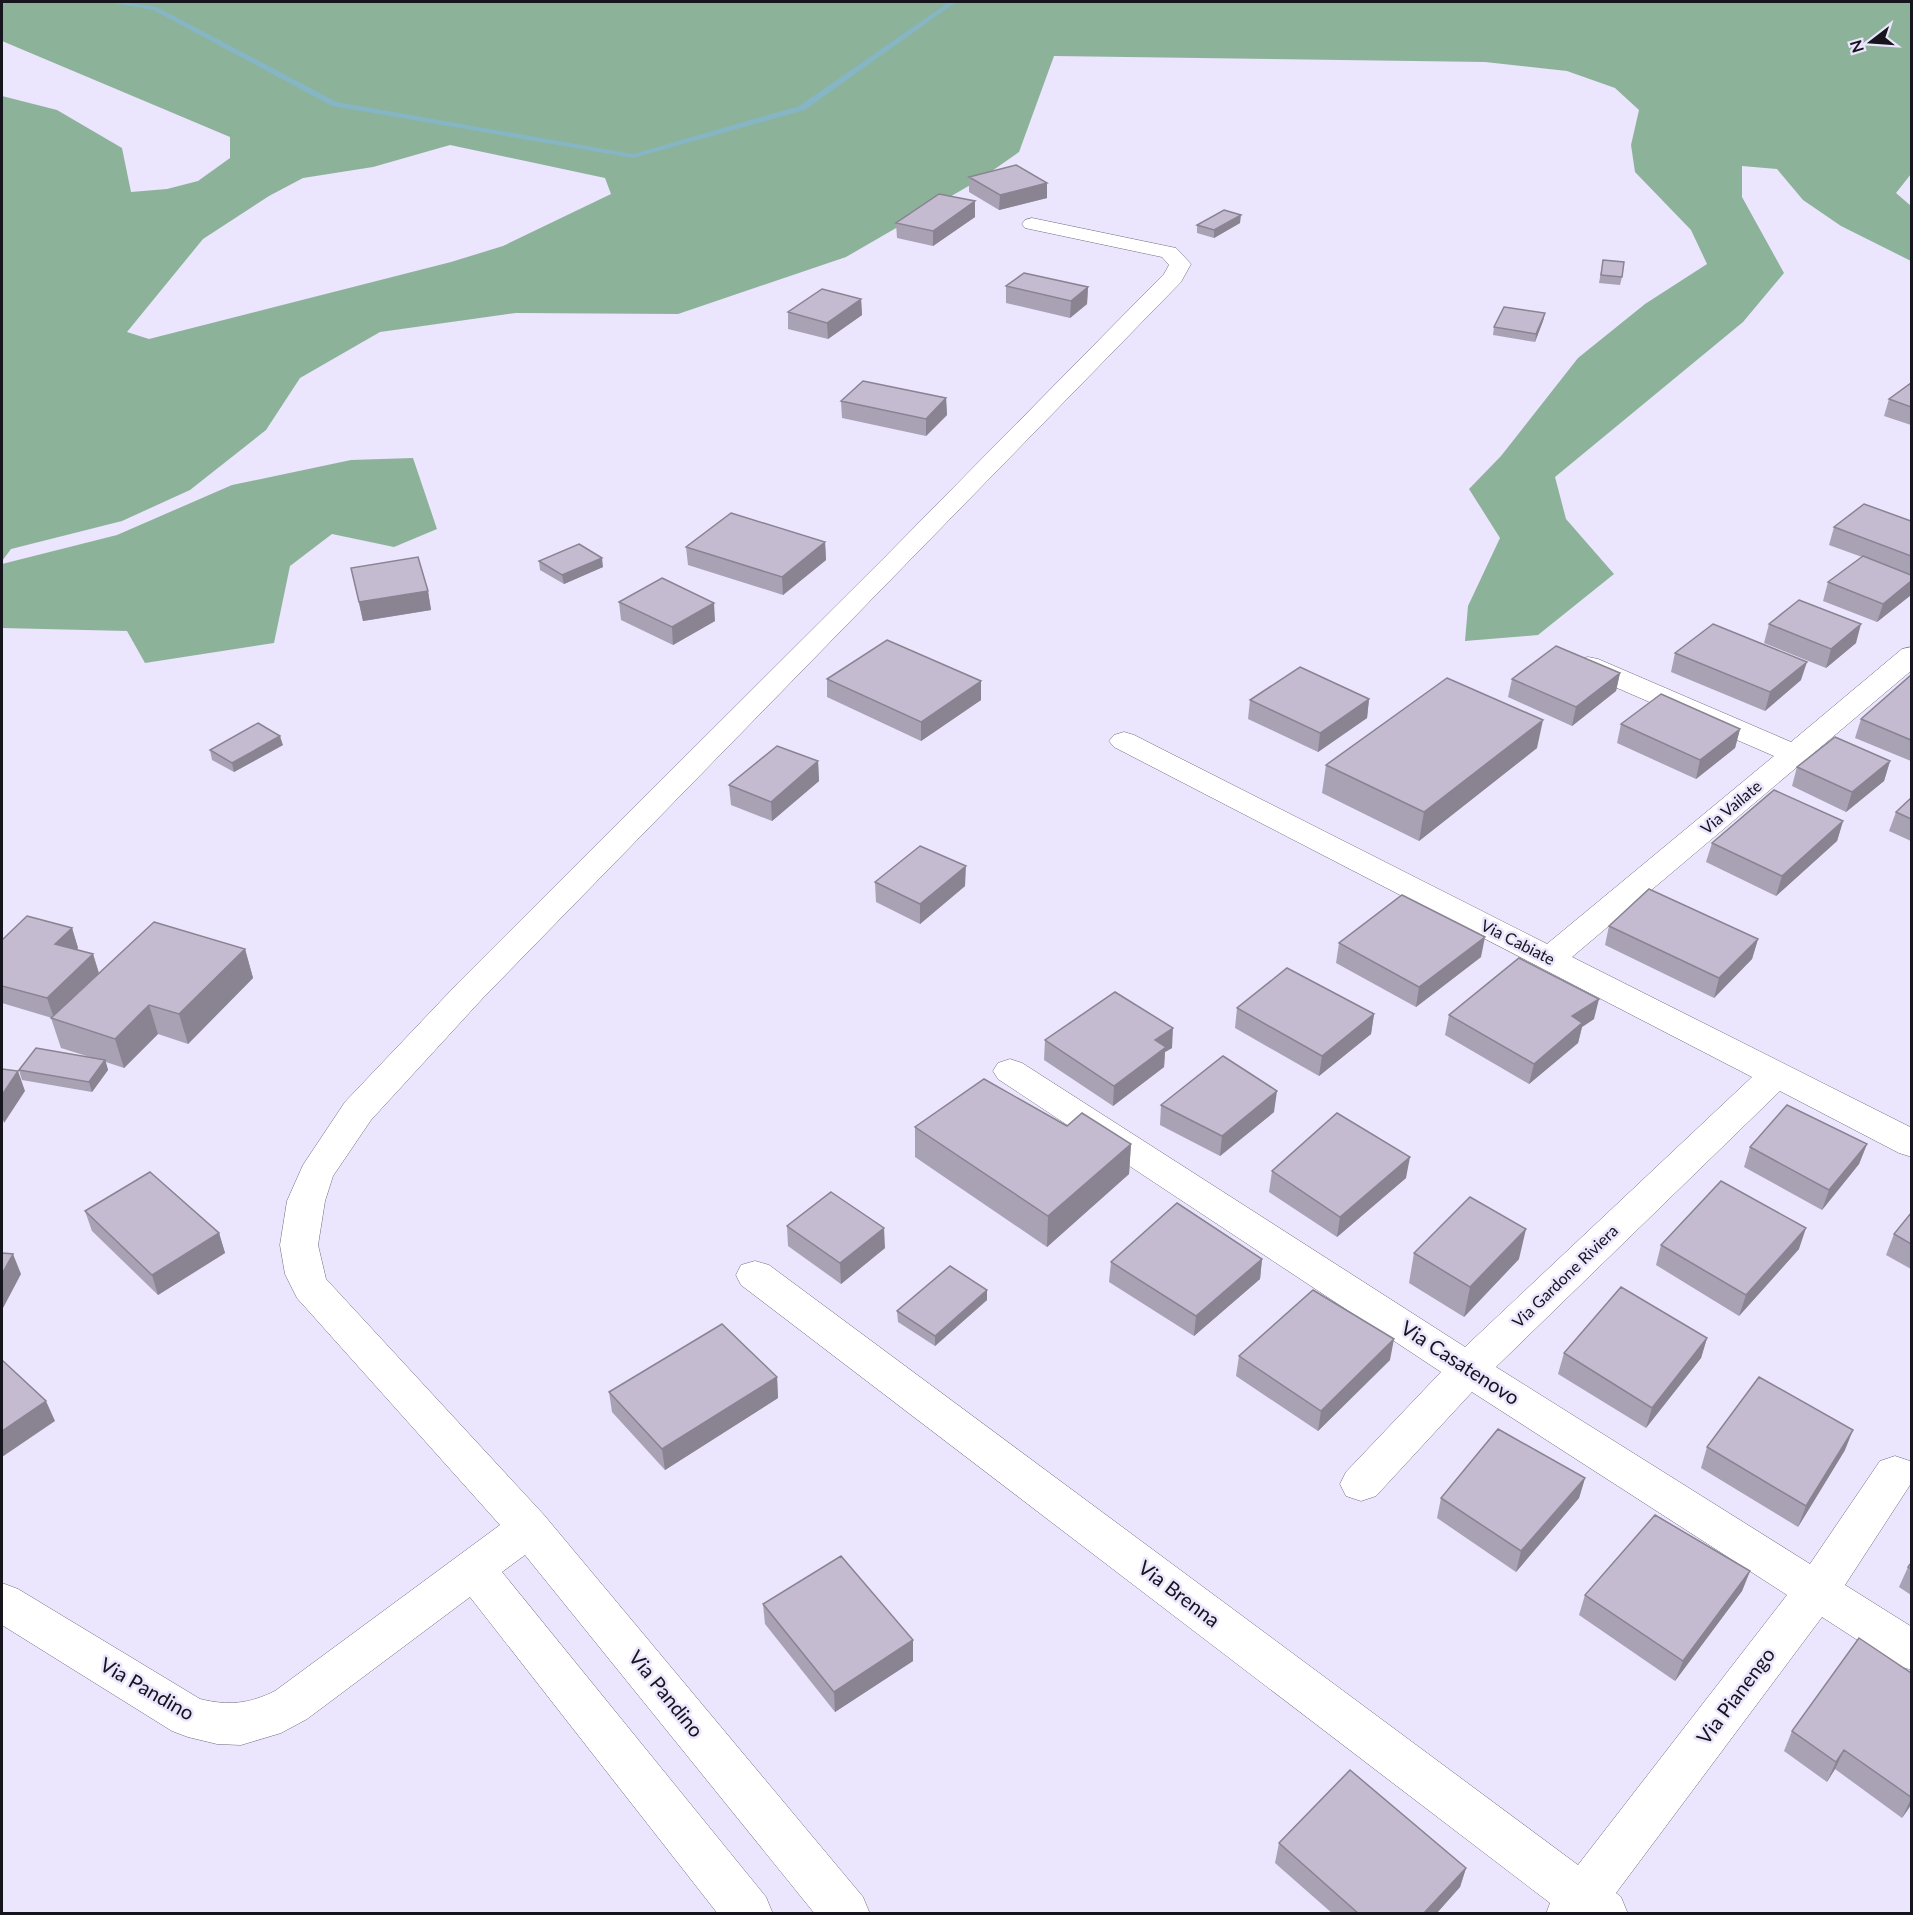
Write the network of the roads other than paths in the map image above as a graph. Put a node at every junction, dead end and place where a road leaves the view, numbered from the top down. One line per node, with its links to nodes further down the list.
1 (1032, 224): 14 (street)
2 (1588, 664): 5 (street)
3 (1906, 668): 5 (street, Via Vailate)
4 (1124, 741): 6 (street, Via Cabiate)
5 (1795, 754): 6 (street, Via Vailate)
6 (1550, 958): 8 (street, Via Cabiate)
7 (1010, 1071): 11 (street, Via Casatenovo)
8 (1776, 1075): 9 (street, Via Cabiate); 11 (street, Via Gardone Riviera)
9 (1911, 1144)
10 (754, 1275): 19 (street, Via Brenna)
11 (1468, 1369): 13 (street, Via Gardone Riviera); 16 (street, Via Casatenovo)
12 (1895, 1473): 16 (street, Via Pianengo)
13 (1361, 1484)
14 (530, 1528): 15 (street, Via Pandino); 21 (street, Via Pandino)
15 (474, 1569): 17 (street, Via Pandino); 20 (street)
16 (1817, 1590): 18 (street, Via Casatenovo); 19 (street, Via Pianengo)
17 (2, 1602)
18 (1911, 1651)
19 (1586, 1908)
20 (749, 1914)
21 (846, 1914)

